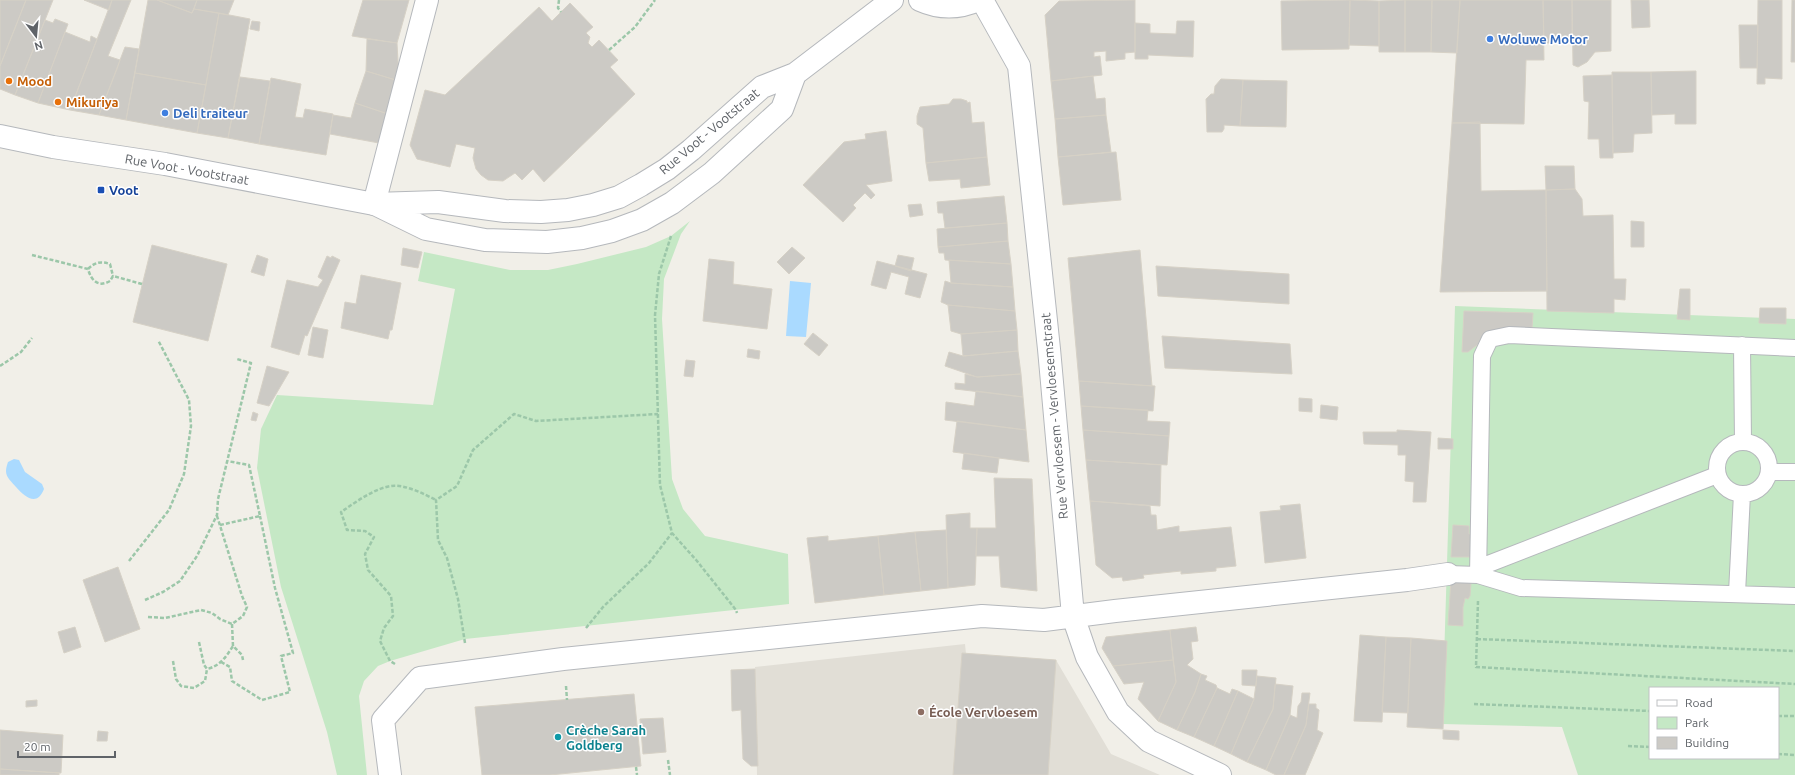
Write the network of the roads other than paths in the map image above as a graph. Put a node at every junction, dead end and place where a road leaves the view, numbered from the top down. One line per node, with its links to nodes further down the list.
1 (427, 0): 8 (street)
2 (892, 0): 6 (street)
3 (920, 0): 4 (street)
4 (978, 0)
5 (982, 0): 20 (street, Rue Vervloesem - Vervloesemstraat)
6 (795, 74): 8 (street, Rue Voot - Vootstraat); 8 (street, Rue Voot - Vootstraat)
7 (0, 136): 8 (street, Rue Voot - Vootstraat)
8 (374, 204)
9 (1742, 345): 10 (lane); 11 (lane); 16 (lane)
10 (1795, 348)
11 (1743, 442): 12 (lane); 14 (lane)
12 (1769, 472): 13 (lane); 15 (lane)
13 (1795, 472)
14 (1717, 475): 15 (lane); 16 (lane)
15 (1742, 494): 18 (lane)
16 (1478, 572): 17 (lane); 18 (lane)
17 (1448, 574): 20 (street)
18 (1737, 593): 19 (lane)
19 (1795, 596)
20 (1073, 616): 21 (street); 22 (street, Rue Vervloesem - Vervloesemstraat)
21 (390, 775)
22 (1220, 775)

